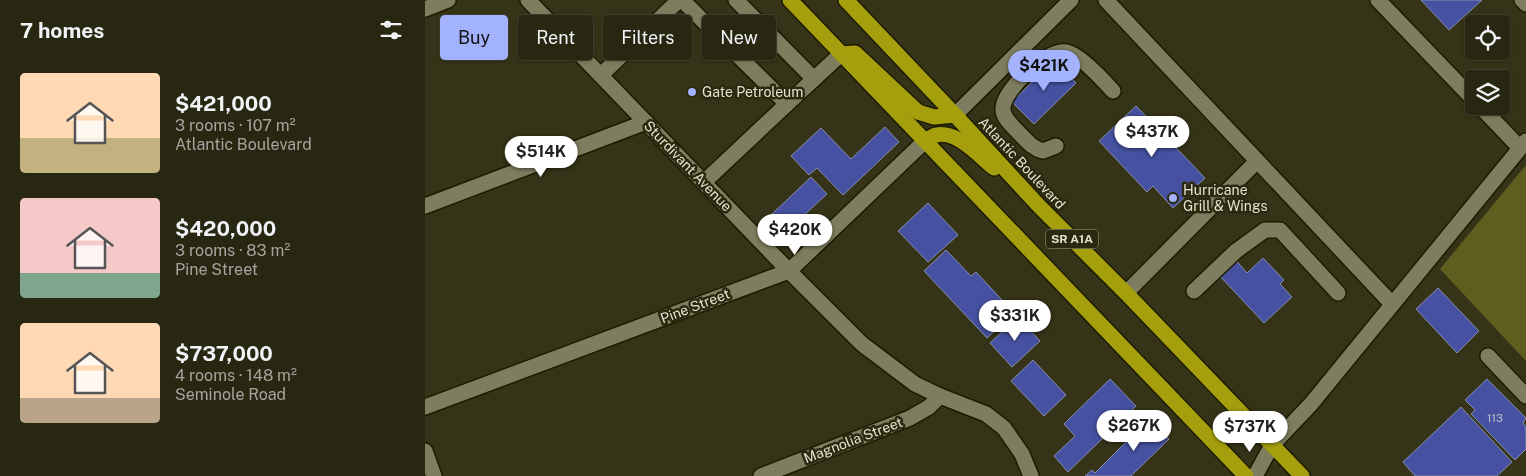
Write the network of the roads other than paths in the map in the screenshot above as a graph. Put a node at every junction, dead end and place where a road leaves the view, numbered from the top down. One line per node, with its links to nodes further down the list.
1 (448, 0): 12 (street)
2 (528, 0): 14 (street, Sturdivant Avenue)
3 (680, 0): 14 (street); 18 (street)
4 (736, 0): 15 (street)
5 (790, 0): 13 (highway, SR A1A)
6 (846, 0): 19 (highway, Atlantic Boulevard / SR A1A)
7 (1071, 0): 19 (street)
8 (1106, 0): 25 (street)
9 (1378, 0): 17 (street)
10 (1522, 0): 11 (street)
11 (1526, 4)
12 (425, 9)
13 (841, 54): 15 (street); 19 (highway); 22 (highway, SR A1A)
14 (601, 76): 21 (street, Sturdivant Avenue)
15 (813, 79): 18 (street)
16 (1113, 91): 24 (street)
17 (1465, 91)
18 (787, 104): 26 (street)
19 (955, 115): 28 (highway, Atlantic Boulevard / SR A1A)
20 (1490, 115): 23 (street)
21 (646, 122): 26 (street, Sturdivant Avenue); 27 (street)
22 (925, 141): 28 (highway); 29 (street, Pine Street); 43 (highway, SR A1A)
23 (1523, 144): 33 (street)
24 (1056, 146)
25 (1257, 161): 31 (street); 33 (street)
26 (704, 182): 29 (street, Sturdivant Avenue)
27 (425, 206)
28 (1039, 206): 31 (highway, Atlantic Boulevard / SR A1A)
29 (789, 271): 35 (street, Sturdivant Avenue); 37 (street, Pine Street)
30 (1194, 291): 32 (street)
31 (1126, 293): 38 (highway, Atlantic Boulevard / SR A1A)
32 (1338, 293)
33 (1392, 304): 38 (street)
34 (1487, 356): 36 (street)
35 (940, 396): 41 (street, Magnolia Street); 42 (street, Sturdivant Avenue)
36 (1526, 396)
37 (425, 407)
38 (1271, 445): 44 (street); 45 (highway, Atlantic Boulevard / SR A1A)
39 (425, 451): 40 (street)
40 (434, 476)
41 (761, 476)
42 (1031, 476)
43 (1246, 476)
44 (1255, 476)
45 (1302, 476)

